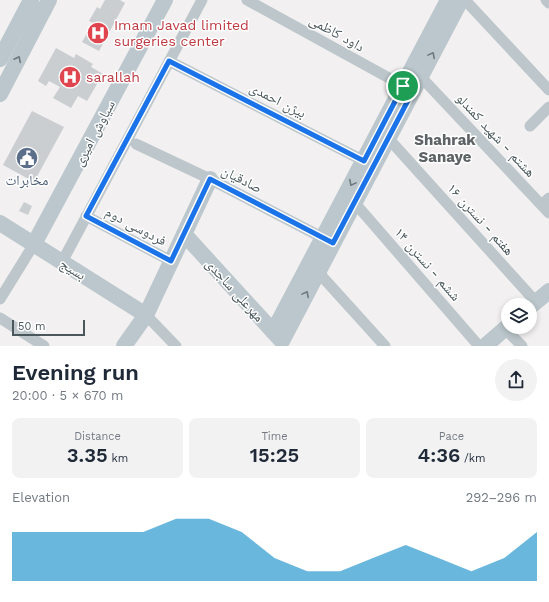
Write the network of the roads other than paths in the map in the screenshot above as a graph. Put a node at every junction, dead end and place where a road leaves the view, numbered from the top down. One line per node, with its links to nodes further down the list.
1 (31, 0): 11 (street)
2 (49, 0): 16 (street, one-way to 2)
3 (165, 0): 29 (street, سیاوش امیری)
4 (202, 0): 12 (street)
5 (247, 0): 14 (street, داود کاظمی)
6 (448, 0): 14 (street)
7 (461, 0): 13 (street, one-way to 7)
8 (465, 0): 15 (street)
9 (546, 0): 10 (street)
10 (549, 4)
11 (0, 59)
12 (169, 61): 21 (street, بیژن احمدی); 25 (street)
13 (421, 77): 14 (street); 24 (street, هشتم - شهید کمندلو)
14 (408, 89): 19 (street); 21 (street)
15 (549, 90)
16 (0, 94)
17 (549, 107): 18 (street)
18 (530, 126)
19 (388, 138): 21 (street); 35 (street, هفتم - نسترن ۱۶)
20 (136, 144): 22 (street, صادقیان)
21 (369, 163): 23 (street); 28 (street, one-way to 28)
22 (210, 179): 27 (street); 28 (street, صادقیان)
23 (354, 202): 28 (street); 47 (street, ششم - نسترن ۱۴)
24 (547, 206)
25 (86, 216): 30 (street, فردوسی دوم); 31 (street)
26 (0, 223): 29 (street, بسیج)
27 (184, 234): 30 (street); 42 (street, مهرعلی ساجدی)
28 (328, 240): 32 (street); 37 (street)
29 (34, 244): 31 (street, بسیج); 34 (street)
30 (171, 261): 38 (street)
31 (62, 262): 38 (street, بسیج)
32 (318, 272): 37 (street, one-way to 32); 46 (street)
33 (549, 291): 36 (street)
34 (0, 298)
35 (527, 298)
36 (537, 302)
37 (290, 312): 42 (street)
38 (146, 315): 44 (street); 45 (street)
39 (0, 318): 43 (street)
40 (501, 332): 48 (street)
41 (513, 334): 49 (street)
42 (280, 340)
43 (44, 346)
44 (124, 346)
45 (176, 346)
46 (385, 346)
47 (479, 346)
48 (485, 346)
49 (522, 346)

